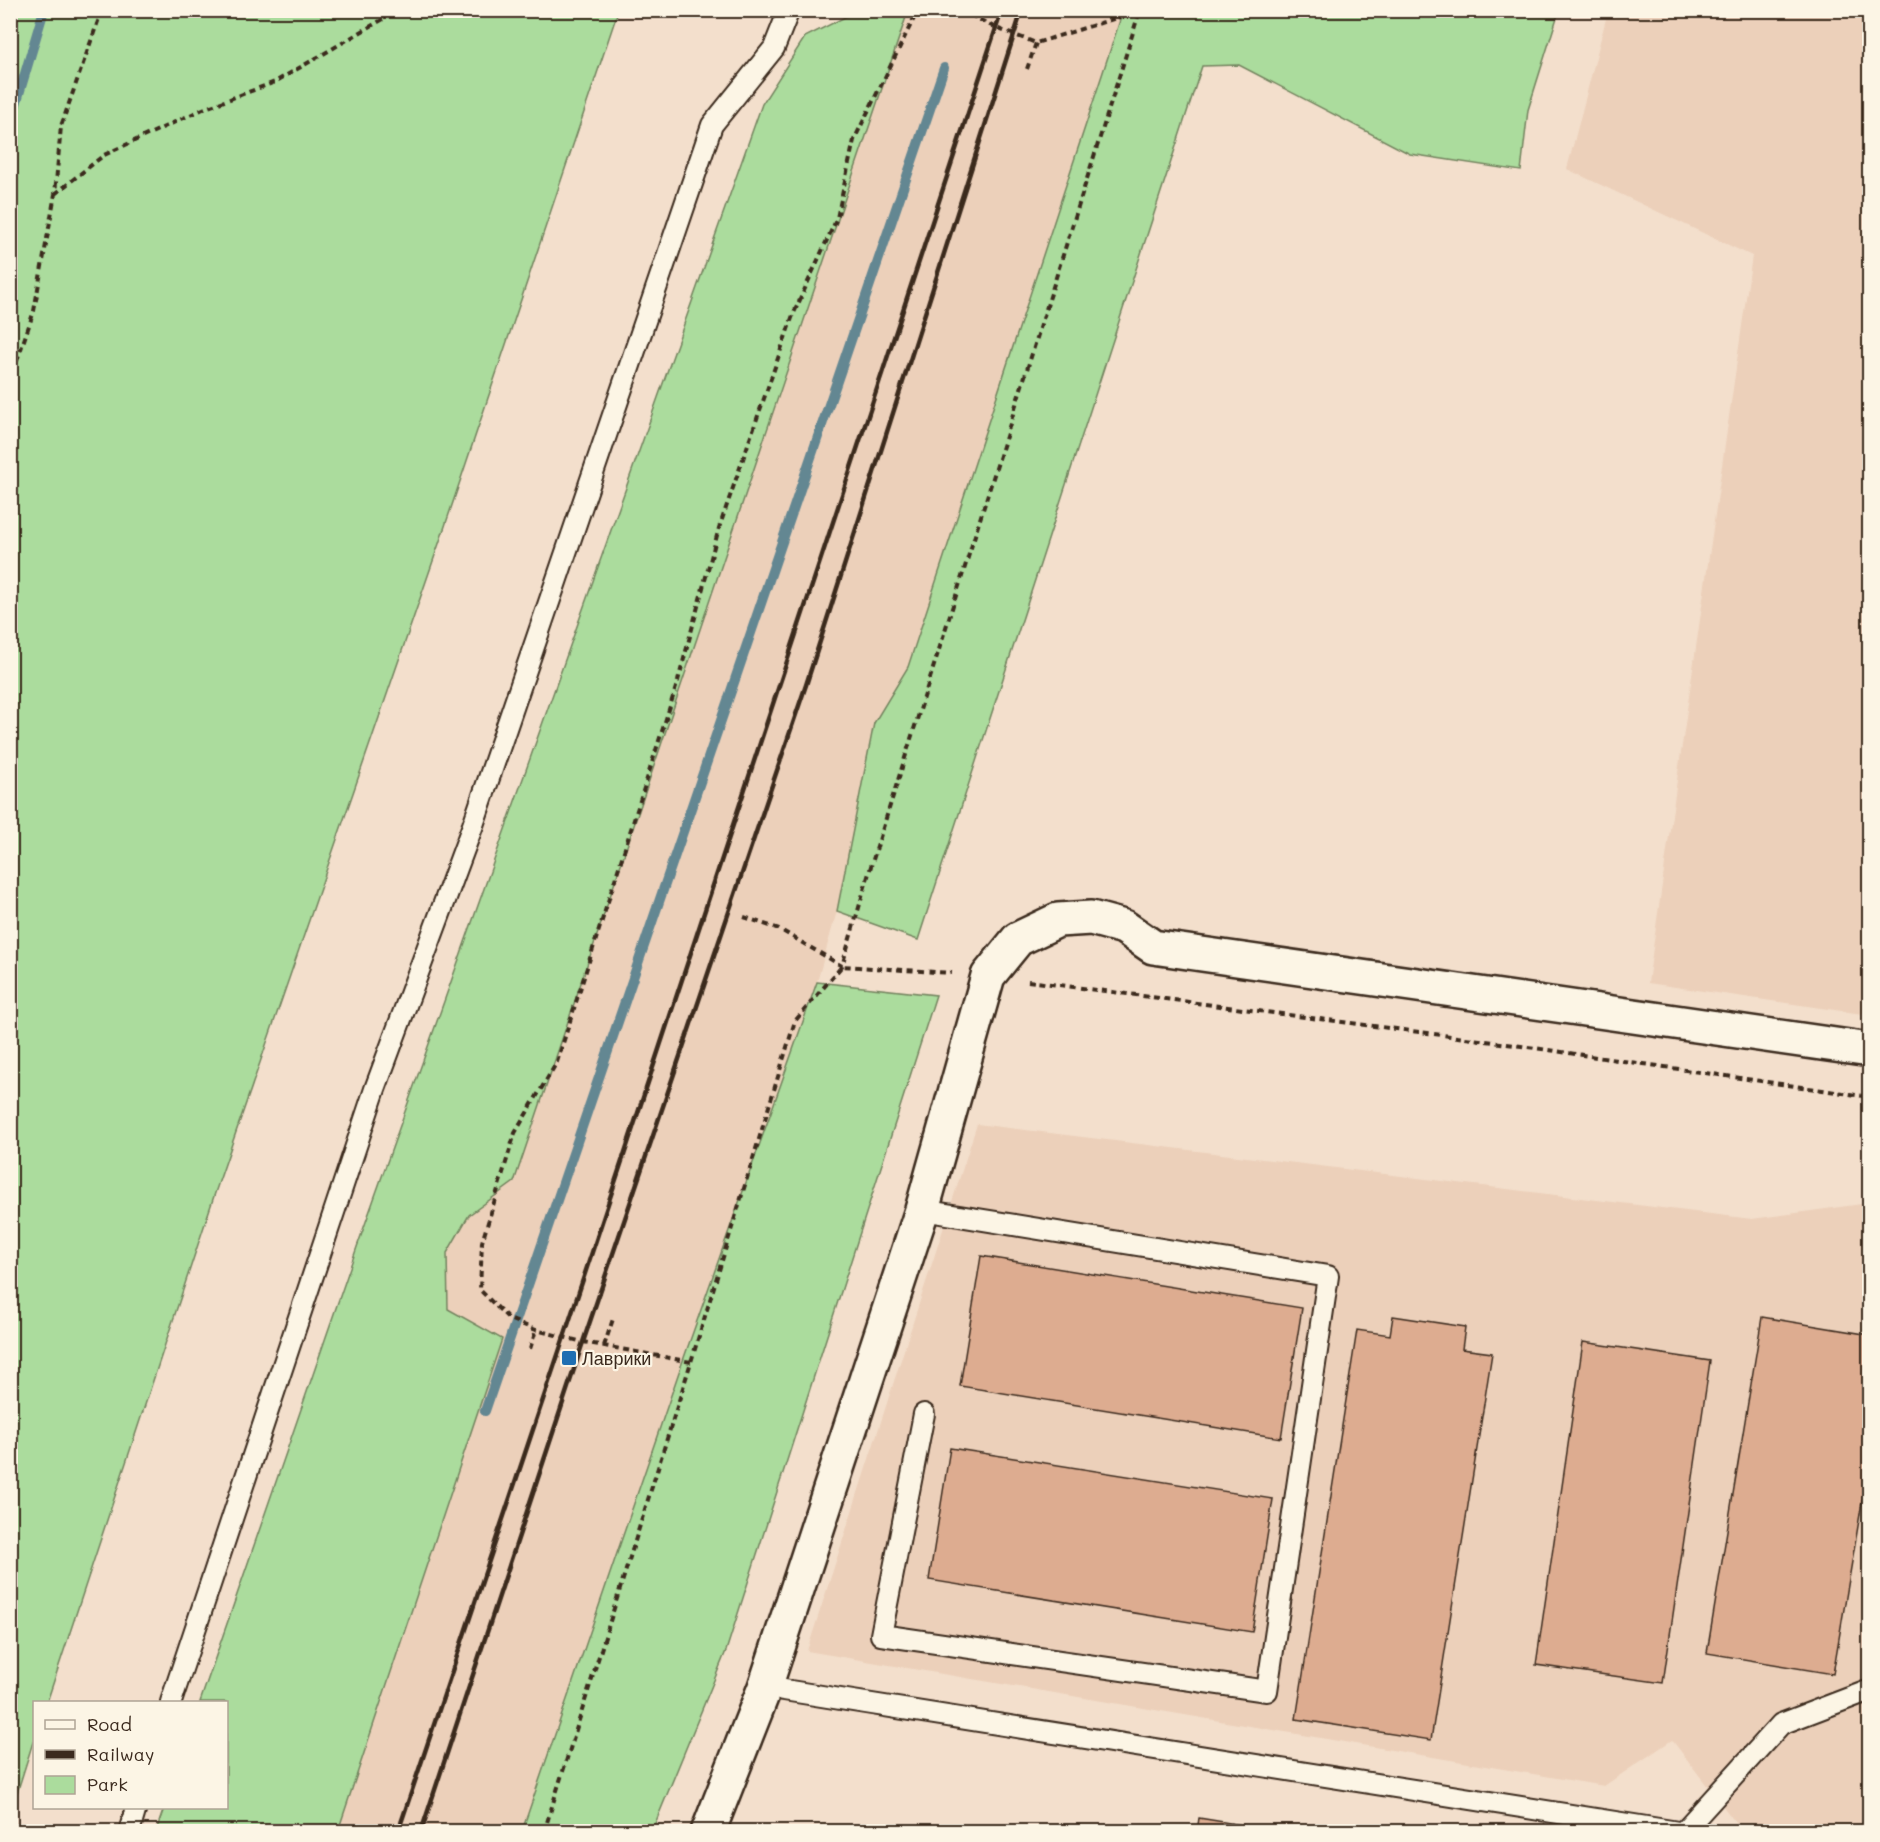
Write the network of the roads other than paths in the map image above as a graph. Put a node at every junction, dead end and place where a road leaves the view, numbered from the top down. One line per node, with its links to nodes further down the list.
1 (789, 10): 7 (lane)
2 (1869, 1050): 3 (street)
3 (922, 1210): 4 (lane); 5 (street)
4 (924, 1414)
5 (765, 1687): 10 (street); 11 (lane)
6 (1869, 1690): 12 (lane)
7 (171, 1701)
8 (136, 1809): 9 (lane)
9 (129, 1832)
10 (708, 1832)
11 (1678, 1832)
12 (1683, 1832)

